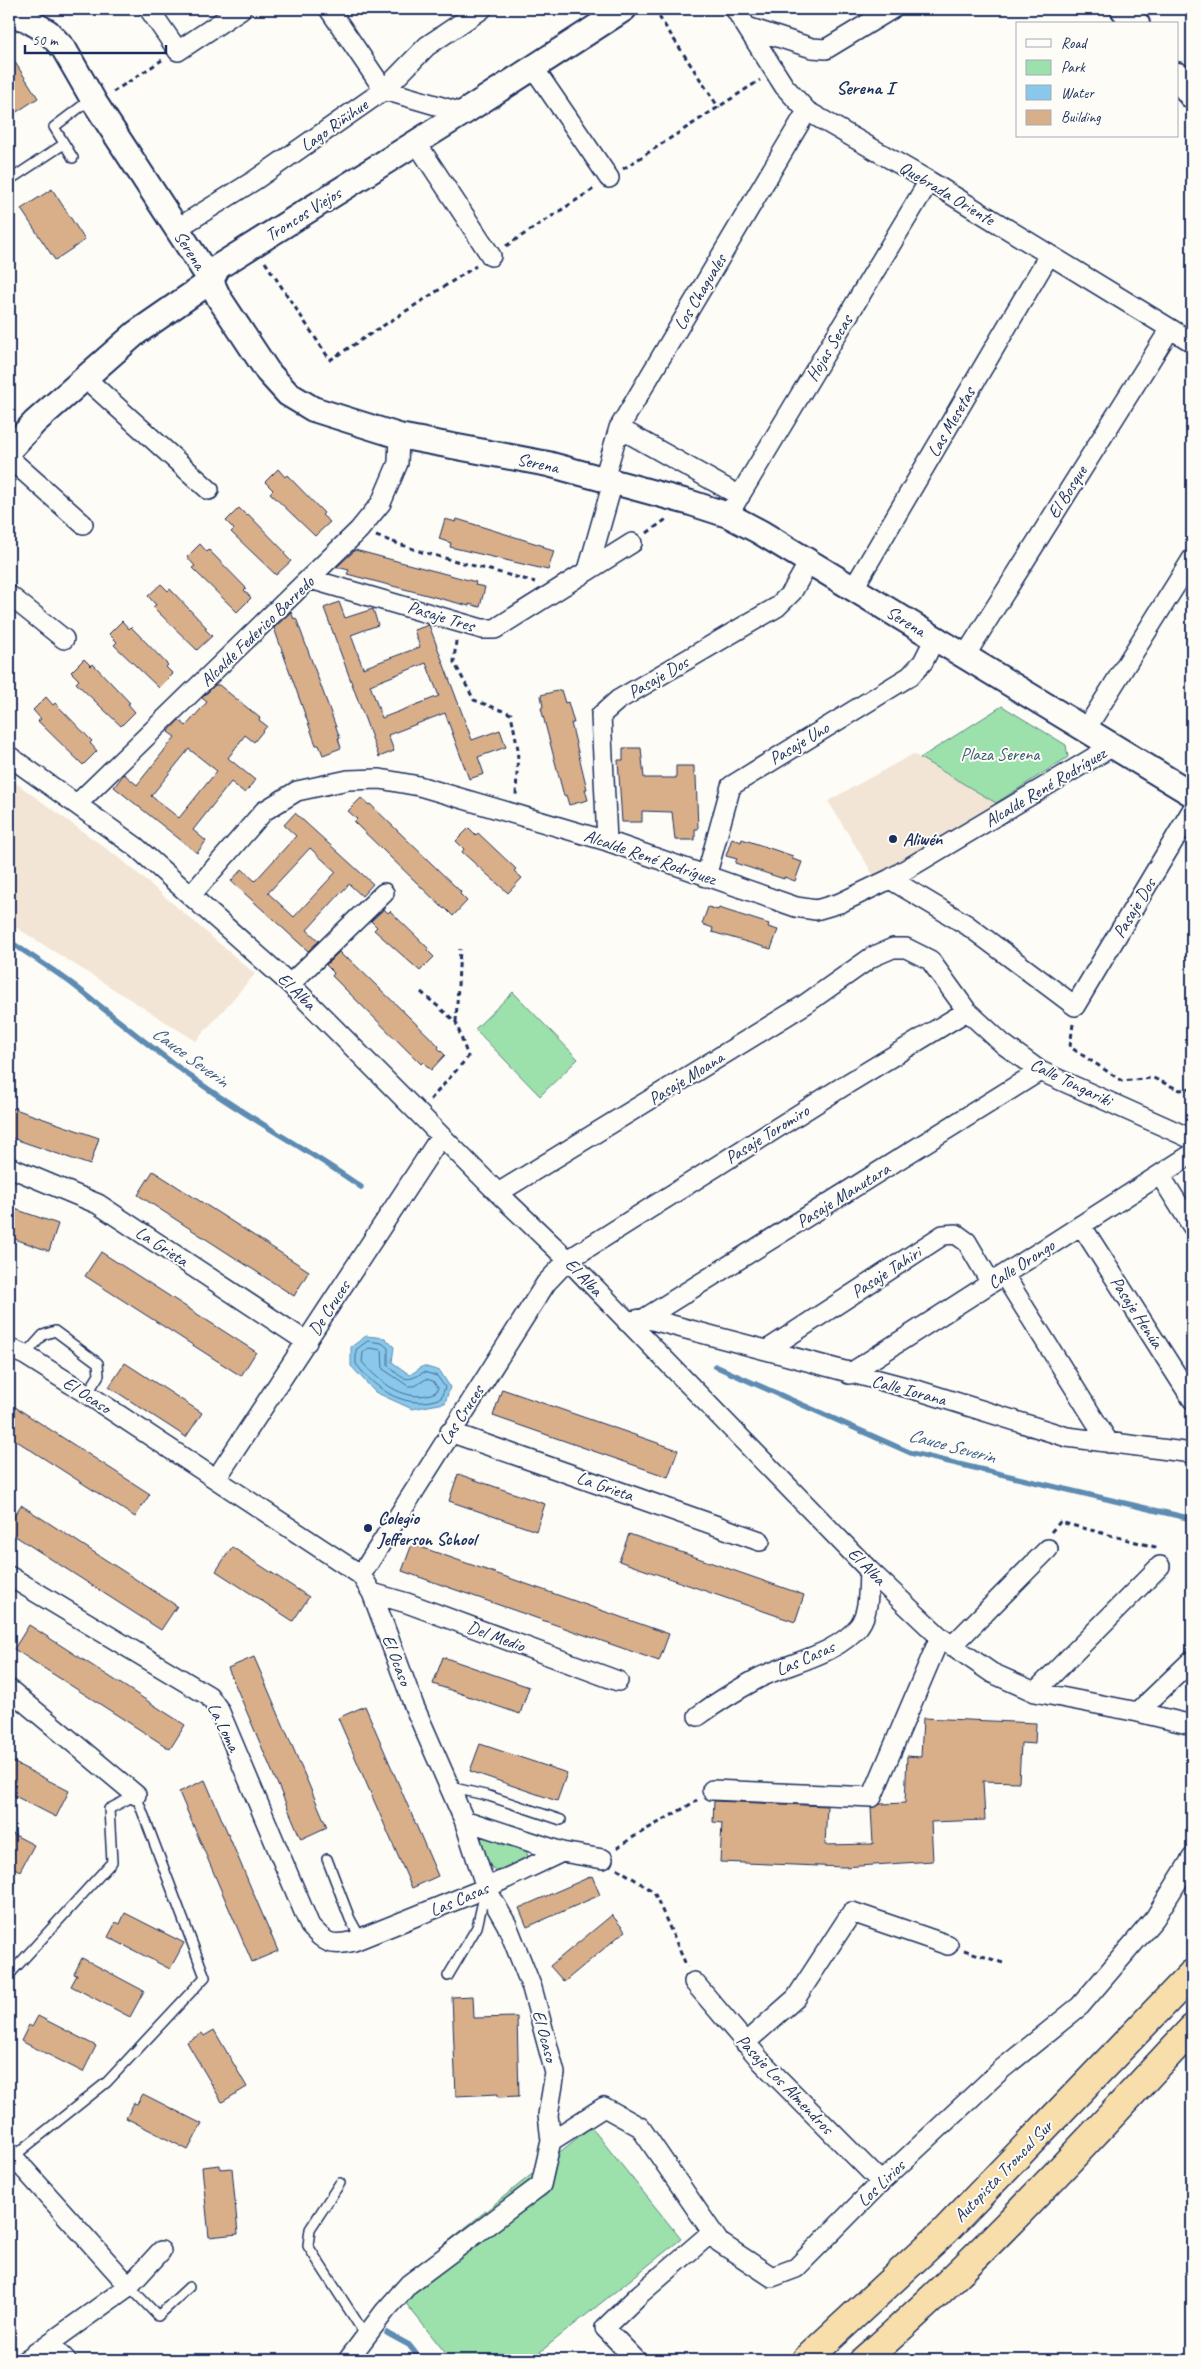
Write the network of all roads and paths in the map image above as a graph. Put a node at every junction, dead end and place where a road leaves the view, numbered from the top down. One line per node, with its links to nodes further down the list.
1 (149, 9): 13 (street)
2 (241, 9): 13 (street)
3 (329, 9): 17 (street)
4 (482, 9): 17 (street, Lago Riñihue)
5 (624, 9): 14 (street, Troncos Viejos)
6 (654, 9): 20 (path)
7 (735, 9): 12 (street, Quebrada Oriente)
8 (892, 9): 12 (street)
9 (1124, 9): 11 (main road)
10 (9, 14): 19 (street, Serena)
11 (1134, 22)
12 (747, 27): 15 (street, Quebrada Oriente)
13 (178, 51): 19 (path)
14 (533, 67): 22 (street, Troncos Viejos); 27 (street)
15 (773, 71): 20 (path); 21 (street, Quebrada Oriente)
16 (1178, 77): 18 (main road)
17 (384, 90): 22 (street); 29 (street, Lago Riñihue)
18 (1192, 95)
19 (94, 100): 24 (lane); 29 (street, Serena)
20 (719, 108): 27 (path)
21 (807, 111): 28 (street, Quebrada Oriente); 37 (street, Los Chaguales)
22 (463, 113): 23 (street, Troncos Viejos)
23 (416, 142): 30 (street, Troncos Viejos); 32 (street)
24 (64, 144): 25 (lane); 26 (lane)
25 (73, 158)
26 (9, 177)
27 (609, 178): 32 (path)
28 (929, 181): 31 (street, Quebrada Oriente); 44 (street, Hojas Secas)
29 (176, 229): 33 (street, Serena)
30 (254, 245): 32 (path); 33 (street, Troncos Viejos)
31 (1050, 255): 34 (street, Quebrada Oriente); 53 (street, Las Mesetas)
32 (490, 256)
33 (211, 281): 36 (street, Troncos Viejos); 38 (street, Serena)
34 (1170, 329): 35 (street, Quebrada Oriente); 58 (street, El Bosque)
35 (1192, 342)
36 (84, 377): 39 (street, Troncos Viejos); 42 (street)
37 (619, 428): 41 (street, Los Chaguales); 44 (street, Serena)
38 (399, 436): 41 (street, Serena); 46 (street, Alcalde Federico Barredo)
39 (9, 450)
40 (9, 458): 45 (street)
41 (608, 481): 43 (street, Serena); 50 (street)
42 (209, 490)
43 (691, 503): 44 (street, Serena); 47 (path)
44 (734, 506): 49 (street, Serena)
45 (83, 524)
46 (359, 530): 51 (street, Alcalde Federico Barredo); 52 (path)
47 (632, 543): 50 (street, Pasaje Tres)
48 (1192, 559): 59 (street)
49 (809, 562): 53 (street, Serena); 66 (street, Pasaje Dos)
50 (588, 570): 52 (street, Pasaje Tres)
51 (310, 579): 55 (street, Pasaje Tres); 63 (street, Alcalde Federico Barredo)
52 (558, 588): 55 (street, Pasaje Tres)
53 (853, 589): 56 (street, Serena)
54 (9, 595): 57 (street)
55 (458, 621): 65 (path)
56 (935, 638): 58 (street, Serena); 67 (street, Pasaje Uno)
57 (64, 639)
58 (965, 656): 59 (street, Serena)
59 (1086, 729): 60 (street, Serena)
60 (1113, 746): 62 (street, Serena); 68 (street, Alcalde René Rodríguez)
61 (9, 756): 63 (street, El Alba)
62 (1192, 794)
63 (77, 804): 70 (street, El Alba)
64 (1192, 810): 75 (street, Pasaje Dos)
65 (515, 814): 66 (street, Alcalde René Rodríguez); 70 (street, Alcalde René Rodríguez)
66 (607, 841): 67 (street, Alcalde René Rodríguez)
67 (706, 877): 68 (street, Alcalde René Rodríguez)
68 (890, 879): 75 (street)
69 (384, 893): 73 (street)
70 (192, 894): 73 (street, El Alba)
71 (460, 949): 77 (path)
72 (872, 957): 76 (street, Calle Tongariki); 86 (street, Pasaje Moana)
73 (290, 984): 80 (street, El Alba)
74 (421, 992): 77 (path)
75 (1075, 1006): 79 (path)
76 (967, 1011): 78 (street, Calle Tongariki); 89 (street, Pasaje Toromiro)
77 (456, 1022): 80 (path)
78 (1040, 1071): 82 (street, Calle Tongariki); 91 (street, Pasaje Manutara)
79 (1192, 1088)
80 (418, 1114): 81 (street, El Alba)
81 (440, 1136): 86 (street, El Alba); 92 (street, De Cruces)
82 (1192, 1139)
83 (1192, 1154): 85 (street, Calle Orongo)
84 (9, 1167): 92 (street, La Grieta)
85 (1160, 1175): 87 (street, Calle Orongo); 88 (street)
86 (498, 1194): 89 (street, El Alba)
87 (1081, 1225): 90 (street, Calle Orongo); 97 (street, Pasaje Henúa)
88 (1192, 1226)
89 (568, 1260): 91 (street, El Alba); 98 (street, Las Cruces)
90 (998, 1279): 93 (street, Pasaje Tahiri); 95 (street, Calle Orongo); 99 (street, Pasaje Tahiri)
91 (636, 1320): 93 (street, Calle Iorana); 105 (street, El Alba)
92 (307, 1342): 101 (street, De Cruces)
93 (767, 1350): 95 (street, Calle Iorana)
94 (17, 1351): 96 (street, El Ocaso); 96 (lane)
95 (849, 1374): 99 (street, Calle Iorana)
96 (87, 1394): 101 (street, El Ocaso)
97 (1192, 1399)
98 (450, 1432): 102 (street, La Grieta); 106 (street, Las Cruces)
99 (1109, 1443): 100 (street, Calle Iorana)
100 (1192, 1453)
101 (216, 1479): 106 (street, El Ocaso)
102 (760, 1541)
103 (1048, 1549): 104 (path); 109 (street)
104 (1160, 1566): 113 (street)
105 (869, 1570): 109 (street, El Alba); 115 (street, Las Casas)
106 (361, 1575): 108 (street, El Ocaso)
107 (9, 1576): 127 (street, La Loma)
108 (372, 1593): 111 (street, Del Medio); 117 (street, El Ocaso)
109 (946, 1642): 113 (street, El Alba); 118 (street)
110 (1192, 1660): 114 (street)
111 (618, 1681)
112 (9, 1690): 119 (street)
113 (1035, 1692): 114 (street, El Alba)
114 (1138, 1712): 116 (street, El Alba)
115 (698, 1716)
116 (1192, 1725)
117 (450, 1787): 120 (street, El Ocaso); 121 (lane)
118 (712, 1790): 125 (path)
119 (136, 1795): 130 (lane); 137 (lane)
120 (464, 1820): 122 (street); 126 (street, El Ocaso)
121 (561, 1820)
122 (562, 1852): 125 (street); 126 (street, Las Casas)
123 (1192, 1858): 138 (street, Los Lirios)
124 (327, 1859): 127 (lane)
125 (603, 1859): 133 (path)
126 (486, 1888): 127 (street, Las Casas); 132 (lane); 136 (street, El Ocaso)
127 (358, 1940)
128 (948, 1945): 129 (path); 135 (street)
129 (1006, 1964)
130 (9, 1974)
131 (1192, 1974): 150 (highway, Autopista Troncal Sur)
132 (448, 1976)
133 (694, 1982): 135 (street, Pasaje Los Almendros)
134 (1192, 2029): 151 (highway)
135 (745, 2043): 138 (street, Pasaje Los Almendros)
136 (551, 2141): 140 (street, Los Lirios); 144 (street, El Ocaso)
137 (10, 2157): 142 (street)
138 (881, 2182): 140 (street, Los Lirios)
139 (340, 2183): 144 (lane)
140 (712, 2232): 149 (street)
141 (161, 2252): 142 (street)
142 (130, 2286): 143 (lane); 145 (street)
143 (189, 2287)
144 (366, 2336): 148 (street, El Ocaso)
145 (50, 2343): 146 (street); 147 (street)
146 (26, 2360)
147 (66, 2360)
148 (348, 2360)
149 (636, 2360)
150 (806, 2360)
151 (864, 2360)

